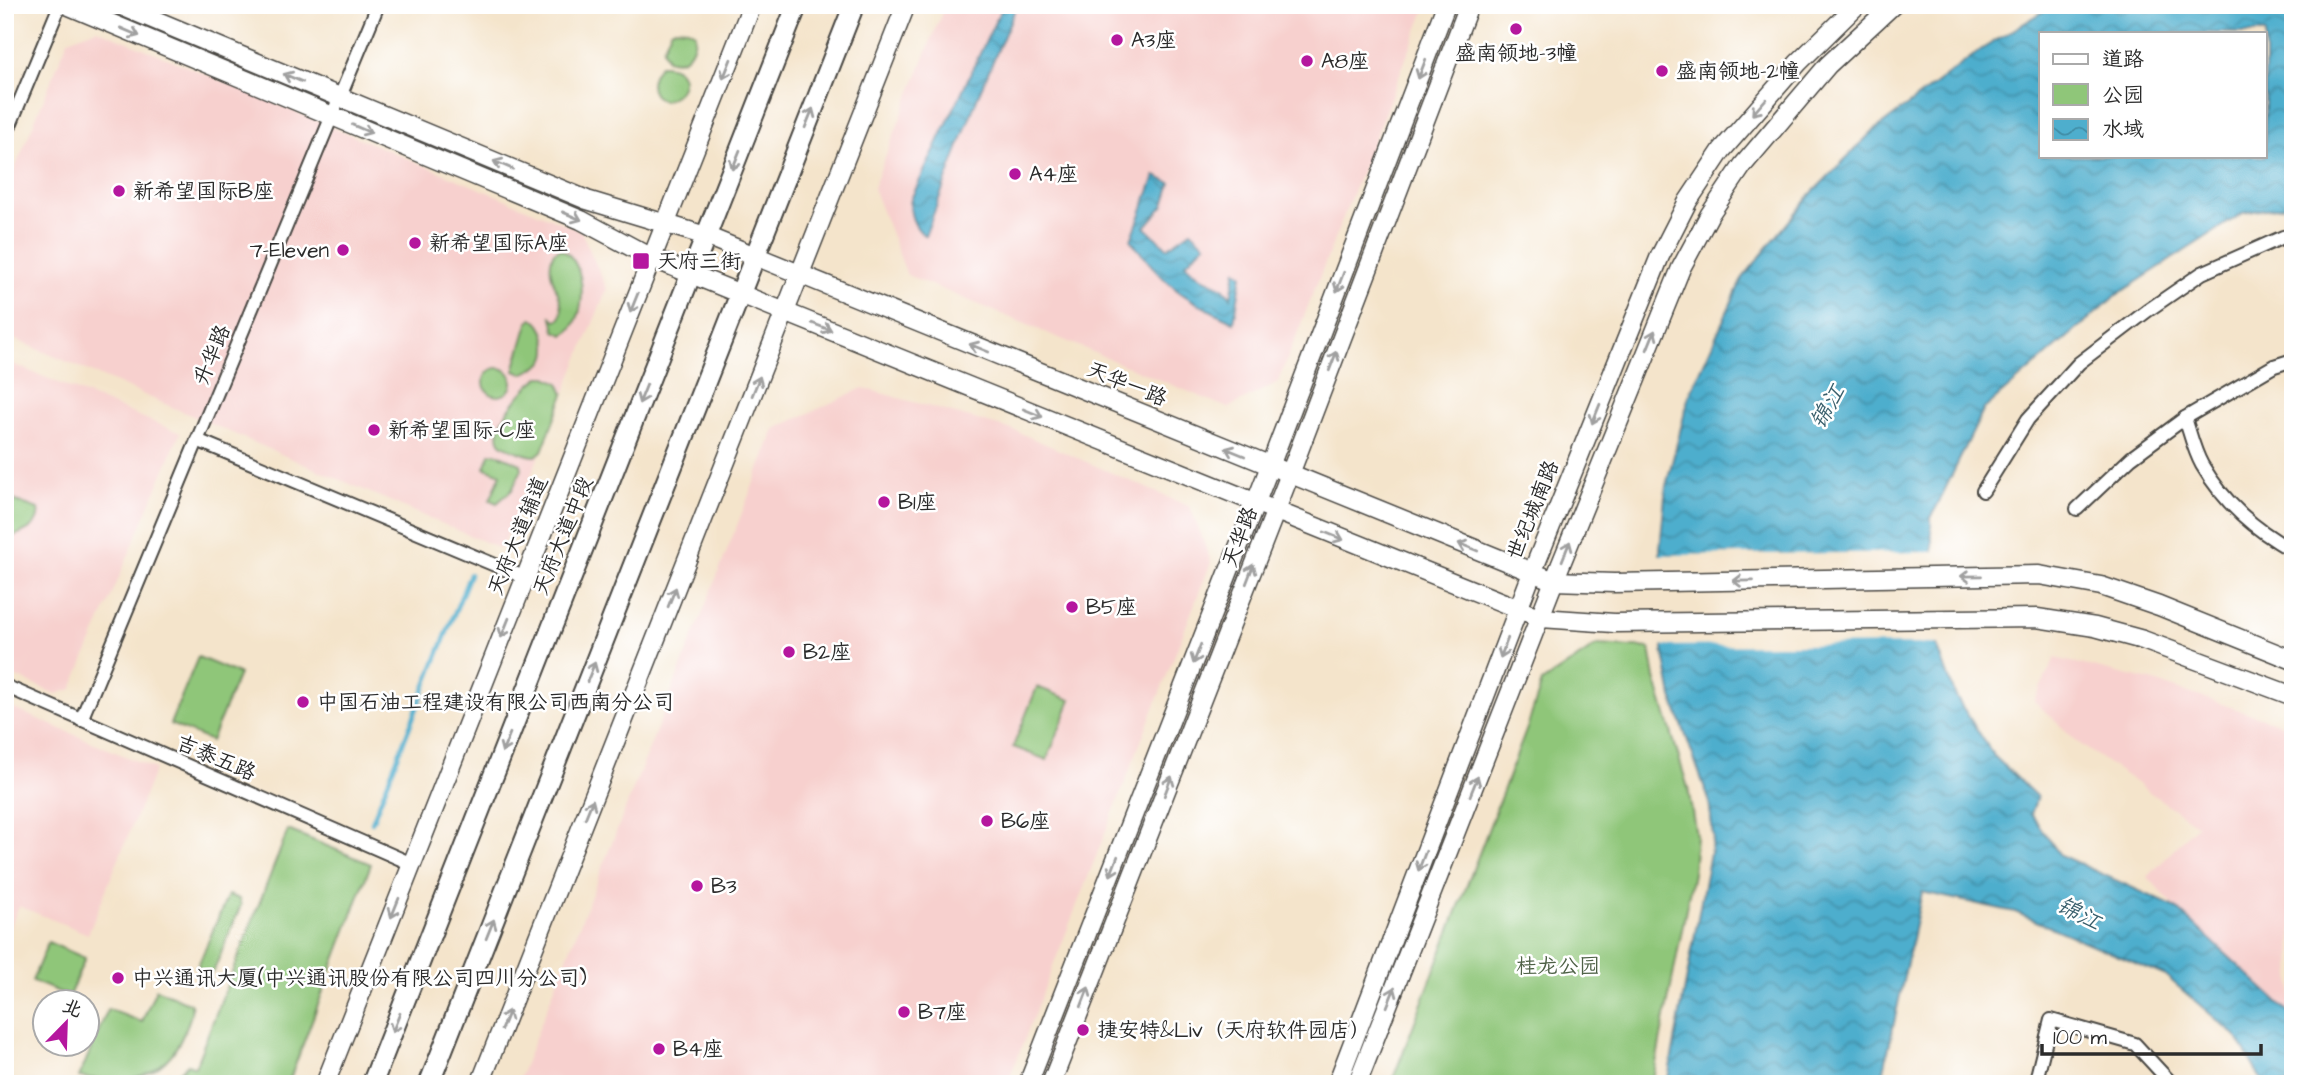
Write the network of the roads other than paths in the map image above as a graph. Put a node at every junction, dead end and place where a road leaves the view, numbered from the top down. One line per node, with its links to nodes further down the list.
1 (60, 5): 15 (street)
2 (67, 5): 14 (street, one-way to 14)
3 (119, 5): 13 (street, one-way to 3)
4 (378, 5): 13 (street, 升华路)
5 (752, 5): 16 (street, 天府大道辅道, one-way to 16)
6 (797, 5): 18 (main road, 天府大道中段, one-way to 18)
7 (854, 5): 19 (main road, one-way to 7)
8 (906, 5): 22 (street)
9 (1446, 5): 28 (street, 天华路, one-way to 28)
10 (1469, 5): 29 (street, 天华路, one-way to 10)
11 (1857, 5): 35 (street, 世纪城南路, one-way to 35)
12 (1893, 5): 37 (street, one-way to 12)
13 (340, 97): 14 (street, 升华路); 16 (street, one-way to 13)
14 (332, 116): 20 (street, one-way to 20); 27 (street, 升华路)
15 (5, 137)
16 (666, 223): 18 (street); 20 (street, 天府大道辅道)
17 (2293, 235): 30 (street)
18 (706, 236): 19 (street, 天华一路); 21 (main road, 天府大道中段)
19 (755, 257): 22 (street, 天华一路); 23 (main road)
20 (652, 258): 21 (street); 36 (street, 天府大道辅道, one-way to 36)
21 (691, 274): 23 (street); 46 (main road, 天府大道中段, one-way to 46)
22 (800, 274): 24 (street); 28 (street, 天华一路, one-way to 22)
23 (740, 295): 24 (street); 47 (main road, one-way to 23)
24 (785, 313): 31 (street, one-way to 31); 48 (street, one-way to 24)
25 (2293, 360): 26 (street)
26 (2185, 418): 32 (street); 34 (street)
27 (197, 440): 36 (street); 43 (street, 升华路)
28 (1270, 466): 29 (street, 天华一路); 31 (street, 天华路)
29 (1290, 474): 33 (street, 天华路); 35 (street, 天华一路, one-way to 29)
30 (1983, 491)
31 (1255, 504): 33 (street); 49 (street, 天华路, one-way to 49)
32 (2077, 509)
33 (1274, 512): 38 (street, one-way to 38); 50 (street, 天华路, one-way to 33)
34 (2293, 551)
35 (1532, 573): 37 (street, 天华一路); 38 (street, 世纪城南路)
36 (526, 578): 44 (street, 天府大道辅道, one-way to 44)
37 (1553, 581): 39 (street); 40 (street, 天华一路, one-way to 37)
38 (1519, 610): 39 (street); 51 (street, 世纪城南路, one-way to 51)
39 (1541, 618): 42 (street); 52 (street, one-way to 39)
40 (2293, 660)
41 (5, 686): 43 (street, 吉泰五路)
42 (2290, 694)
43 (81, 720): 44 (street, 吉泰五路)
44 (412, 864): 45 (street, 天府大道辅道, one-way to 45)
45 (325, 1084)
46 (372, 1084)
47 (429, 1084)
48 (480, 1084)
49 (1028, 1084)
50 (1051, 1084)
51 (1337, 1084)
52 (1357, 1084)
53 (2035, 1084): 54 (street)
54 (2172, 1084)

